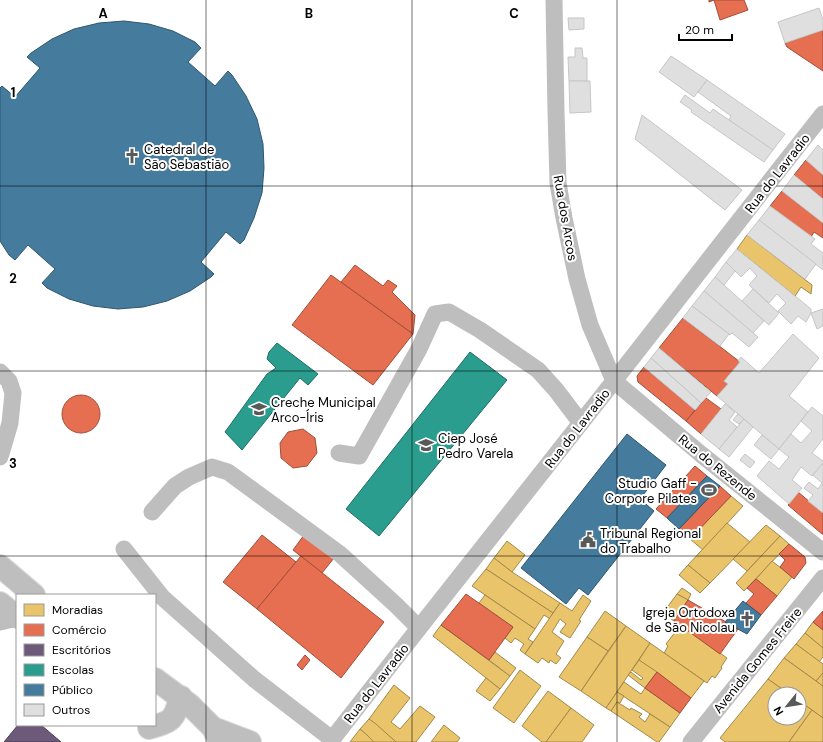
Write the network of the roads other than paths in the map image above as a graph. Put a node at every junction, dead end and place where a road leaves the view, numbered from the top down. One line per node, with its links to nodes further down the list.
1 (554, 0): 4 (street, Rua dos Arcos)
2 (823, 114): 4 (street, Rua do Lavradio)
3 (0, 372): 7 (street)
4 (614, 381): 5 (street, Rua do Lavradio); 10 (street, Rua do Rezende)
5 (581, 423): 6 (street); 18 (street, Rua do Lavradio)
6 (339, 453)
7 (0, 457)
8 (152, 512): 18 (street)
9 (124, 549): 23 (street)
10 (823, 552)
11 (0, 566): 13 (main road)
12 (823, 578): 25 (street, Avenida Gomes Freire)
13 (33, 594)
14 (0, 603): 15 (main road)
15 (16, 617)
16 (16, 618): 17 (street)
17 (0, 622)
18 (419, 628): 23 (street, Rua do Lavradio)
19 (156, 680): 20 (main road)
20 (180, 697): 21 (main road); 22 (main road)
21 (153, 732)
22 (216, 735): 24 (main road)
23 (332, 741)
24 (250, 742)
25 (691, 742)

